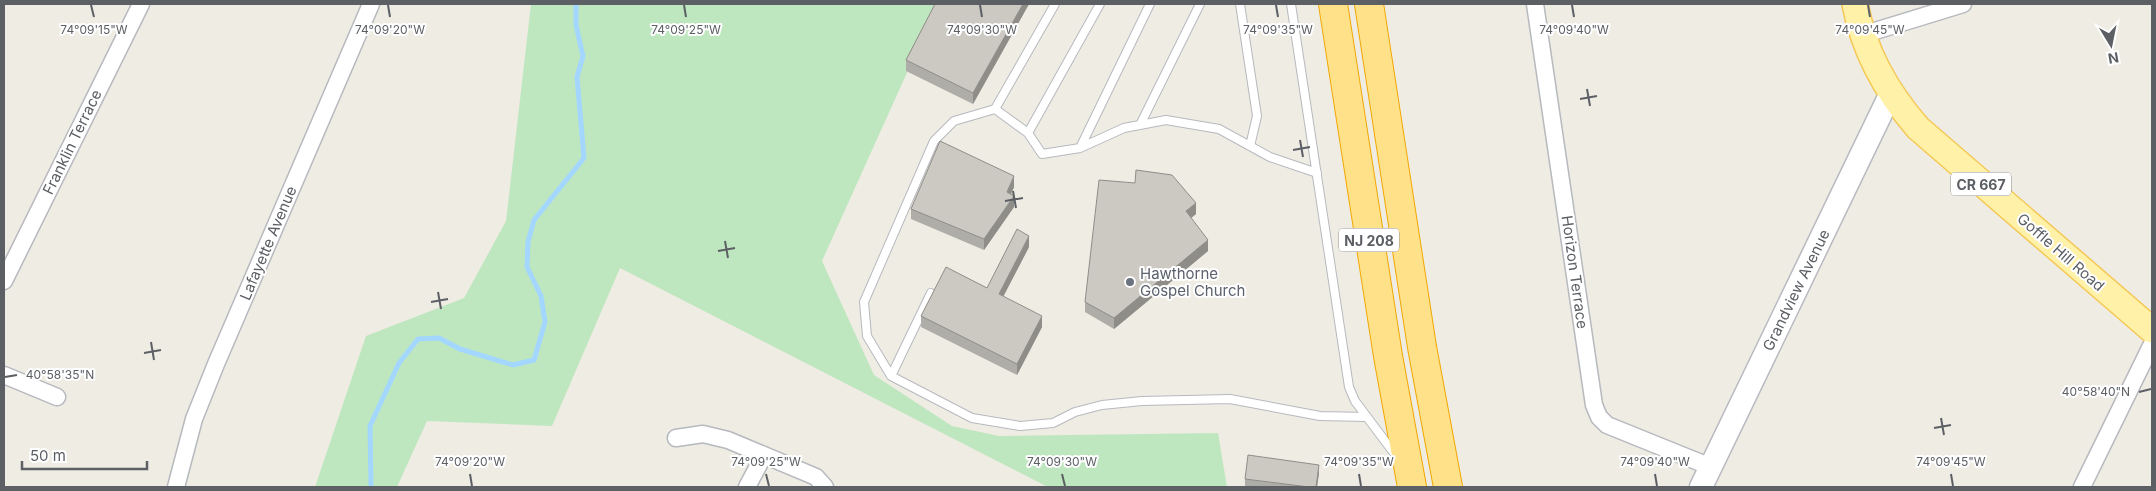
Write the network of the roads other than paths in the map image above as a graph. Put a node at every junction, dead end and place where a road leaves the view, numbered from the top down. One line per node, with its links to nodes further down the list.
1 (140, 4): 22 (street, Franklin Terrace)
2 (1055, 4): 16 (lane)
3 (1100, 4): 18 (lane)
4 (1150, 4): 20 (lane)
5 (1200, 4): 17 (lane)
6 (1240, 4): 19 (lane)
7 (1291, 4): 21 (lane)
8 (1333, 4): 33 (highway, NJ 208)
9 (1369, 4): 37 (highway, NJ 208)
10 (1535, 4): 32 (street, Horizon Terrace)
11 (1855, 4): 14 (main road, Goffle Hill Road / CR 667)
12 (1963, 4): 14 (street)
13 (365, 6): 34 (street, Lafayette Avenue)
14 (1862, 35): 15 (main road, Goffle Hill Road / CR 667)
15 (1891, 93): 24 (main road, Goffle Hill Road / CR 667); 32 (street, Grandview Avenue)
16 (995, 109): 18 (lane); 27 (lane)
17 (1140, 125): 19 (lane); 20 (lane)
18 (1028, 133): 20 (lane)
19 (1250, 146): 21 (lane)
20 (1080, 148)
21 (1317, 173): 29 (lane)
22 (4, 281)
23 (931, 293): 27 (lane)
24 (2152, 330)
25 (2152, 344): 39 (street)
26 (4, 375): 28 (street)
27 (891, 376): 29 (lane)
28 (57, 397)
29 (1367, 417): 33 (lane)
30 (676, 438): 31 (street)
31 (764, 455): 35 (street); 36 (street)
32 (1711, 466): 38 (street, Grandview Avenue)
33 (1410, 481)
34 (176, 487)
35 (746, 487)
36 (825, 487)
37 (1448, 487)
38 (1701, 487)
39 (2082, 487)

